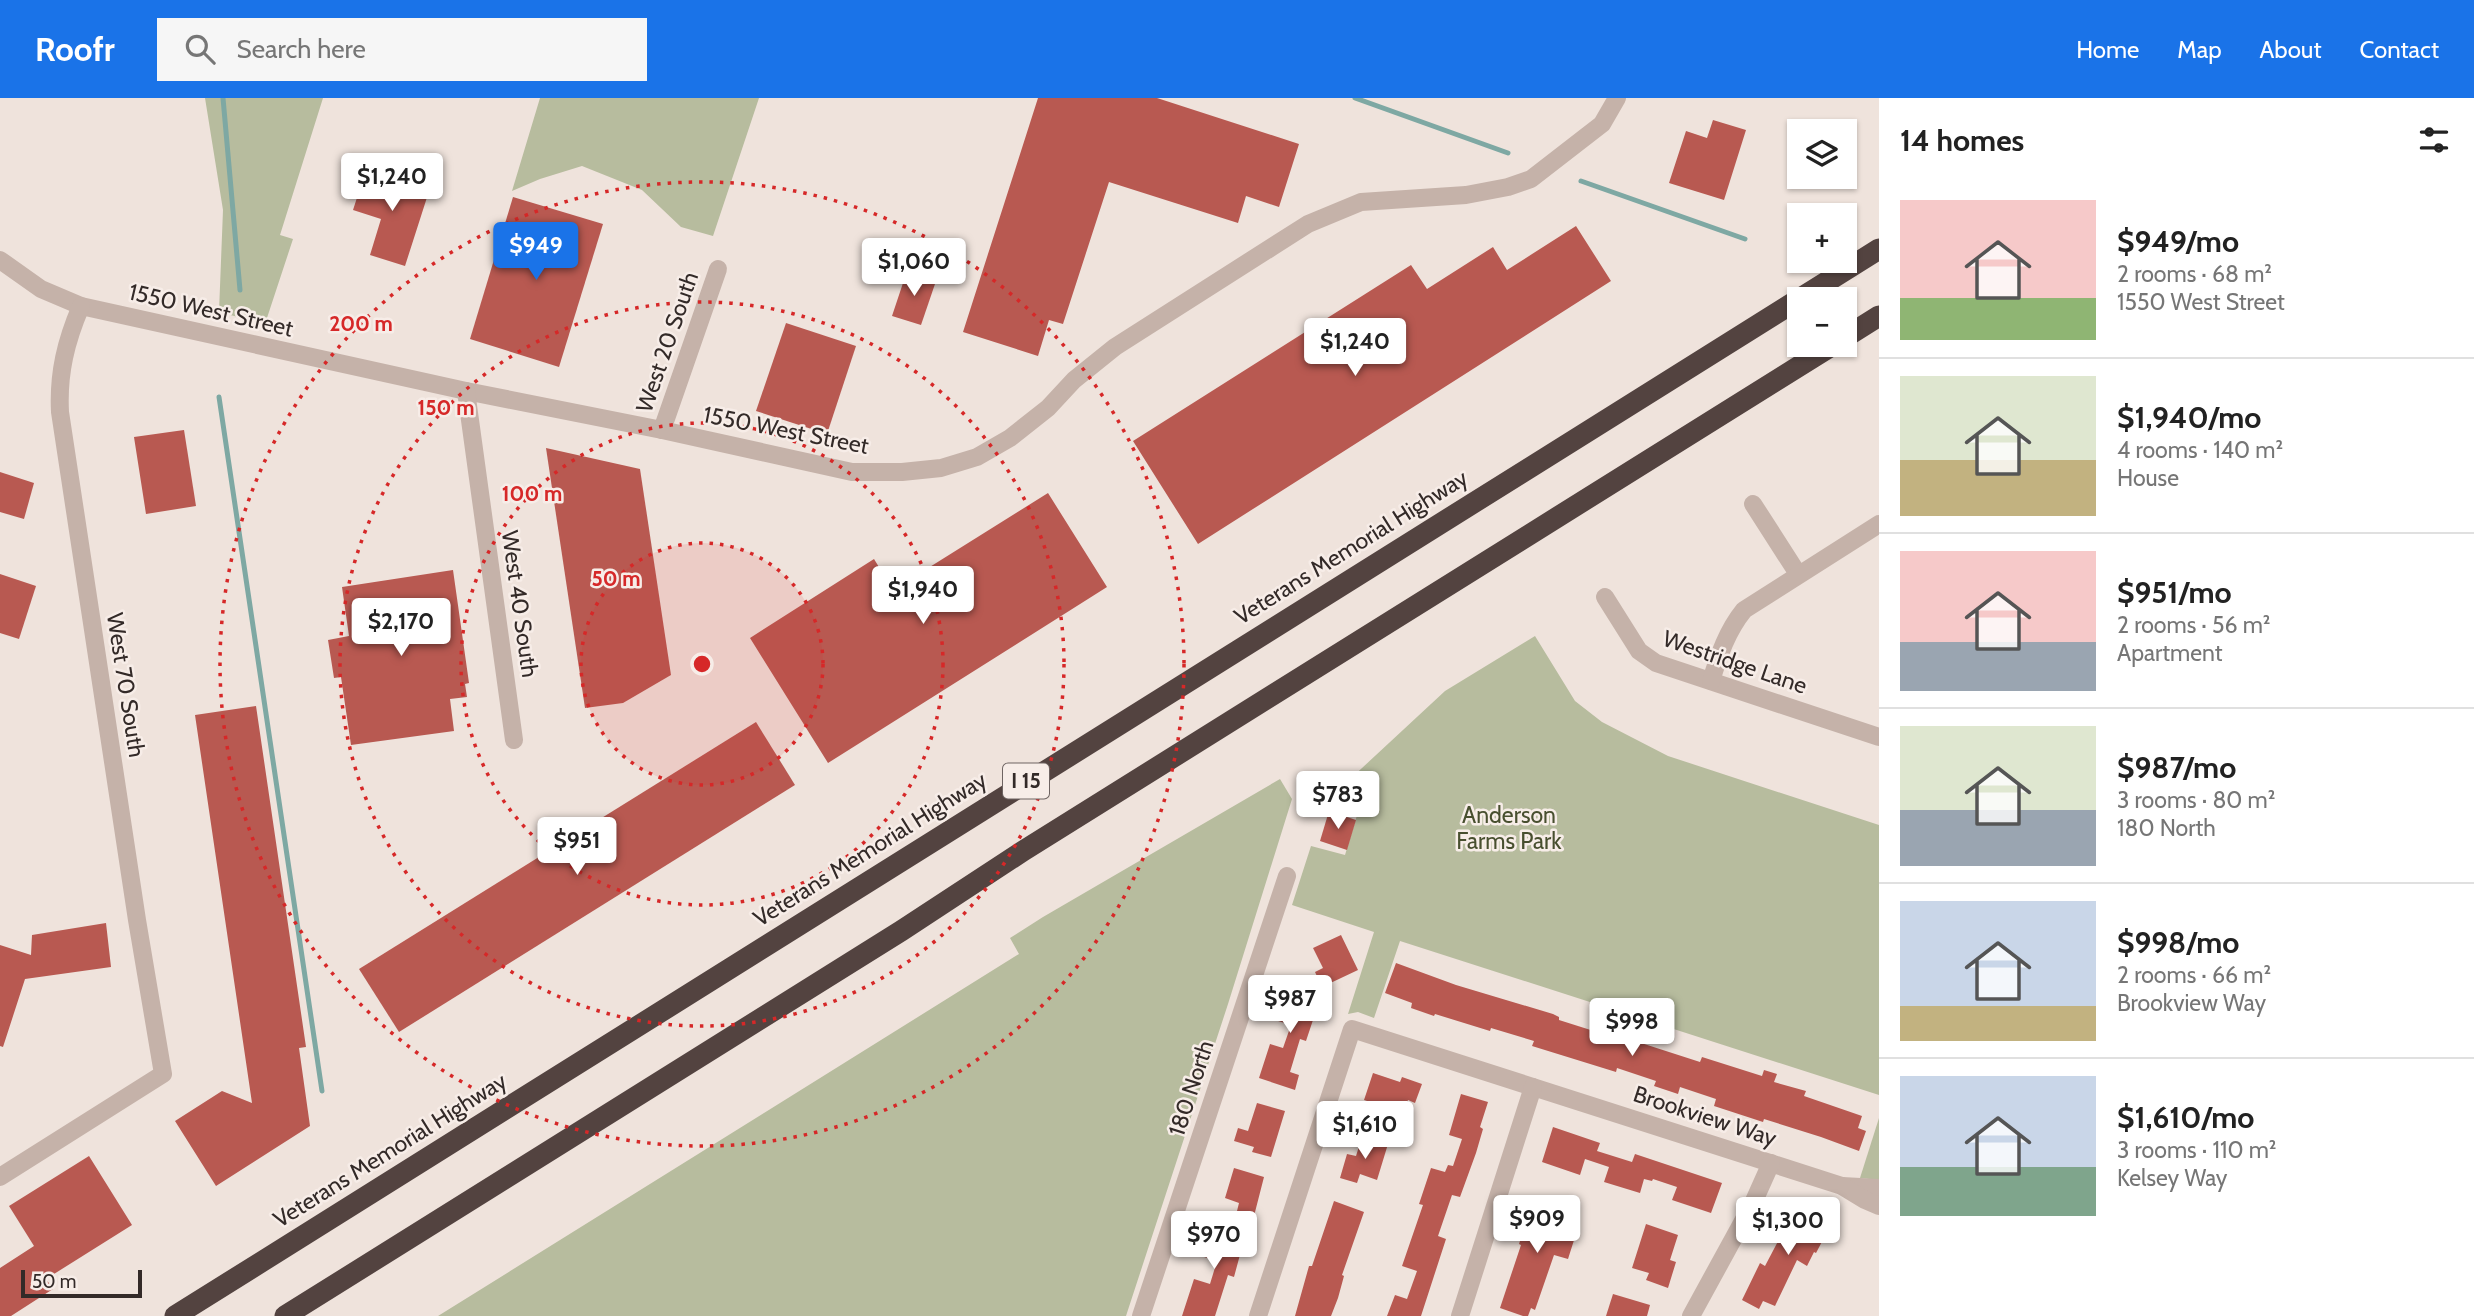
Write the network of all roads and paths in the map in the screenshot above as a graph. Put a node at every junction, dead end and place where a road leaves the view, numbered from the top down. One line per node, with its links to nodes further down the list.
1 (1617, 98): 10 (street, 1550 West Street)
2 (1879, 249): 25 (highway, Veterans Memorial Highway / I 15)
3 (0, 260): 5 (street, 1550 West Street)
4 (718, 269): 10 (street, West 20 South)
5 (81, 306): 9 (street, 1550 West Street); 21 (street, West 70 South)
6 (1879, 316): 7 (highway)
7 (1857, 330)
8 (1814, 357): 26 (highway, I 15)
9 (466, 391): 10 (street, 1550 West Street); 17 (street, West 40 South)
10 (662, 430)
11 (1753, 504): 13 (street)
12 (1879, 524): 13 (street)
13 (1798, 575): 15 (street)
14 (1605, 597): 15 (street, Westridge Lane)
15 (1711, 681): 16 (street, Westridge Lane)
16 (1879, 737)
17 (514, 740)
18 (1287, 876): 27 (street, 180 North)
19 (1533, 1087): 20 (street, Brookview Way); 28 (street, Brookview Way); 29 (street)
20 (1771, 1163): 22 (street, Brookview Way); 30 (street)
21 (0, 1177)
22 (1842, 1186): 23 (street, Brookview Way); 24 (street, Brookview Way)
23 (1879, 1188)
24 (1879, 1206)
25 (175, 1316)
26 (285, 1316)
27 (1141, 1316)
28 (1258, 1316)
29 (1460, 1316)
30 (1691, 1316)

